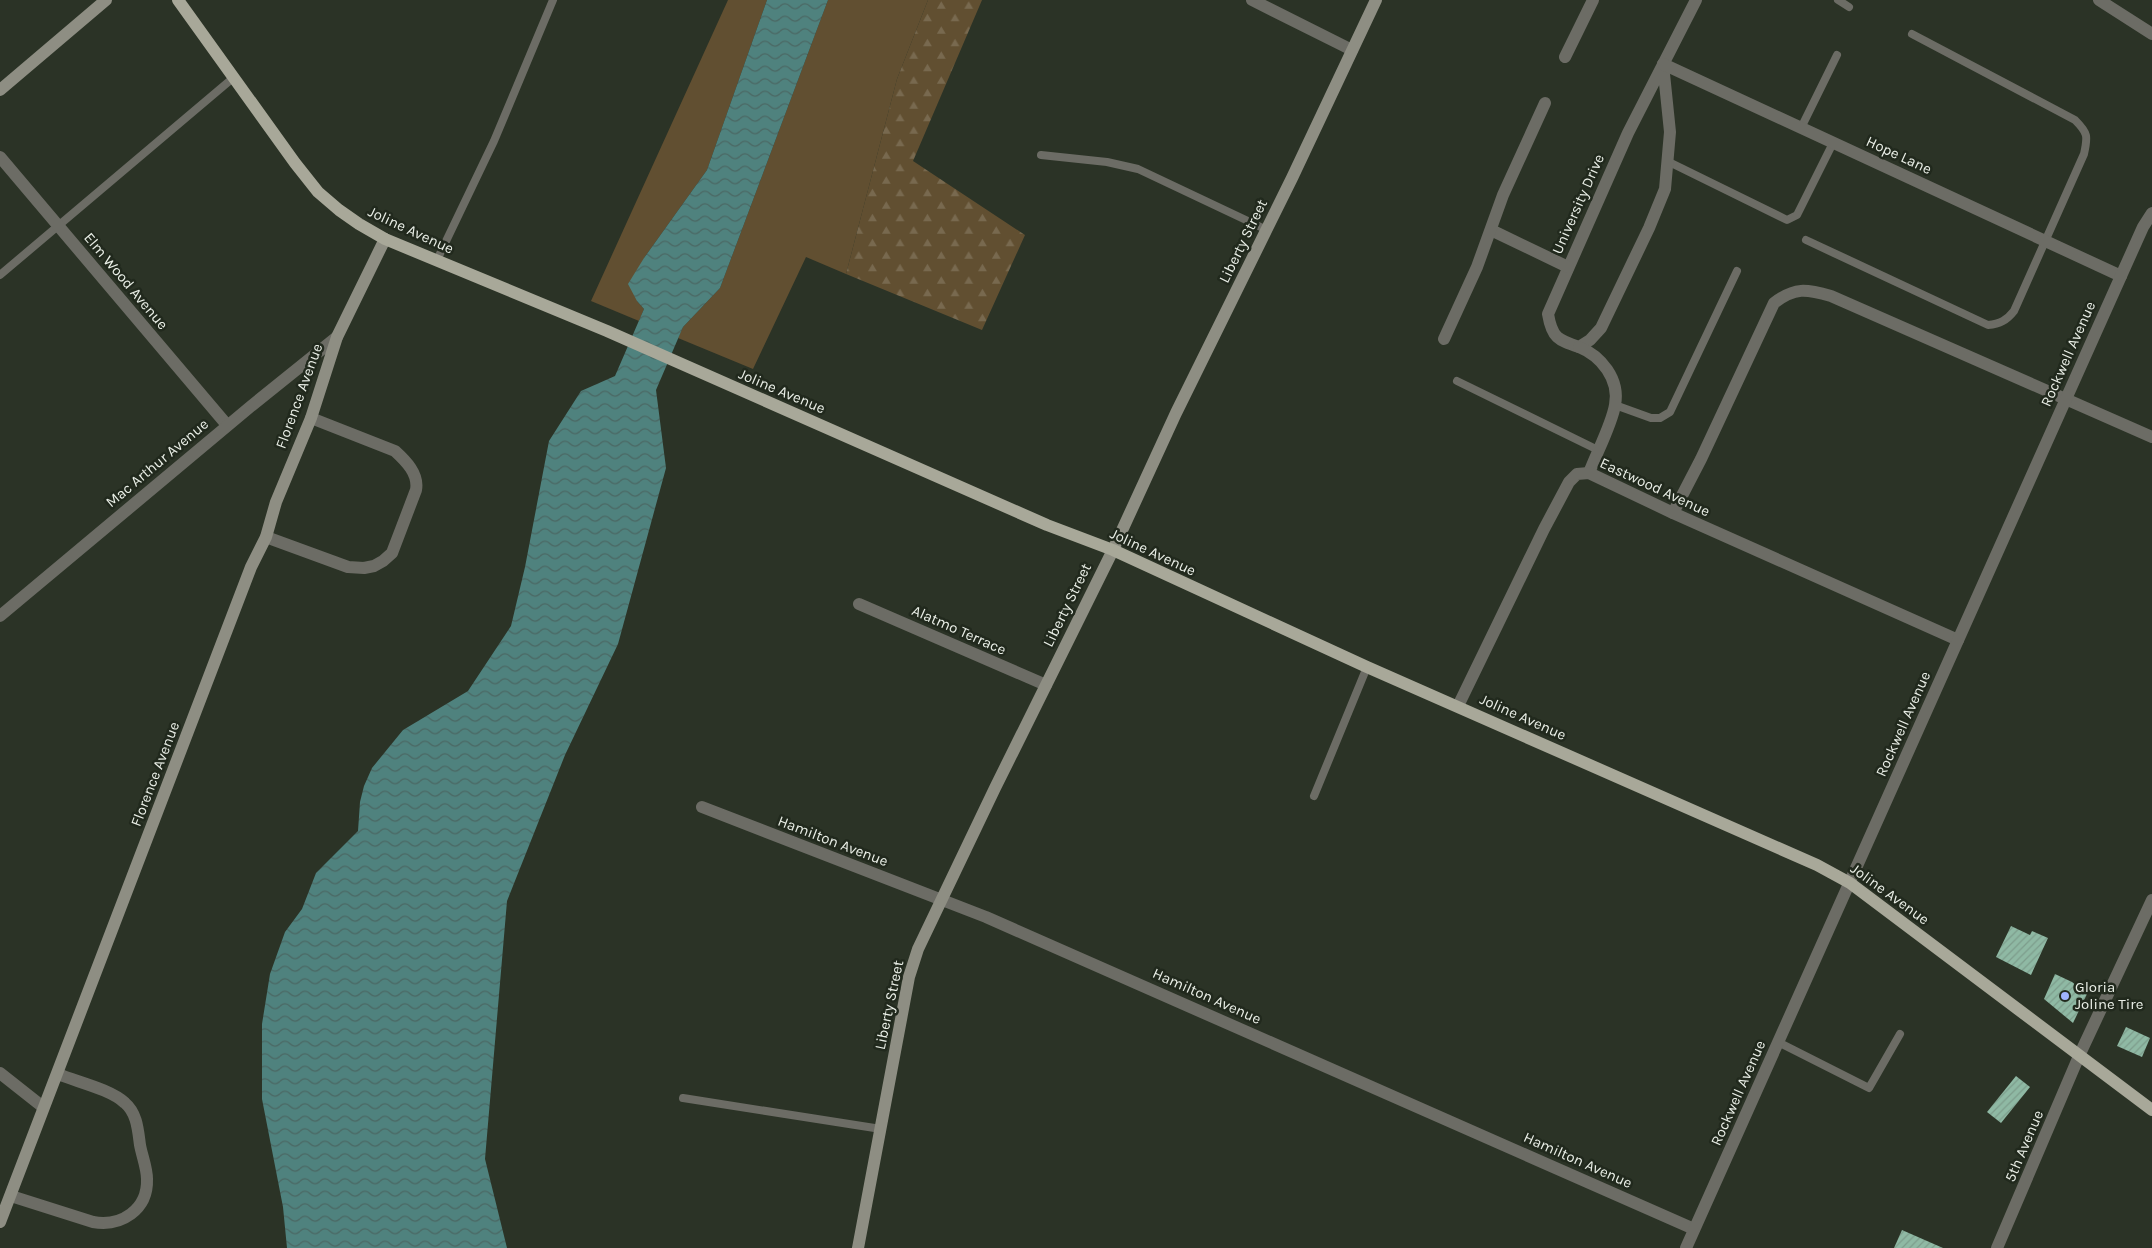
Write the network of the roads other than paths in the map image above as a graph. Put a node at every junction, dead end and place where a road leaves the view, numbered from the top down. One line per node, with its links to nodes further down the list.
1 (106, 0): 18 (street)
2 (178, 0): 17 (main road, Joline Avenue)
3 (553, 0): 32 (lane)
4 (1252, 0): 13 (street)
5 (1376, 0): 13 (street, Liberty Street)
6 (1594, 0): 15 (street)
7 (1696, 0): 16 (street, University Drive)
8 (1838, 0): 10 (lane)
9 (2099, 0): 12 (street)
10 (1850, 6)
11 (1912, 34): 31 (lane)
12 (2152, 34)
13 (1352, 50): 27 (street, Liberty Street)
14 (1837, 55): 20 (lane)
15 (1565, 57)
16 (1663, 64): 20 (street, Hope Lane); 24 (street); 33 (street, University Drive)
17 (233, 78): 26 (lane); 29 (main road, Joline Avenue)
18 (0, 90)
19 (1545, 103): 28 (street)
20 (1801, 128): 21 (street, Hope Lane)
21 (1833, 143): 24 (lane); 31 (street, Hope Lane)
22 (1041, 155): 27 (lane)
23 (0, 157): 26 (street, Elm Wood Avenue)
24 (1669, 162): 39 (street)
25 (2152, 213): 36 (street, Rockwell Avenue)
26 (58, 225): 35 (lane); 44 (street, Elm Wood Avenue)
27 (1267, 230): 50 (street, Liberty Street)
28 (1491, 230): 33 (street); 38 (street)
29 (385, 239): 32 (main road, Joline Avenue); 37 (street, Florence Avenue)
30 (1806, 240): 31 (lane)
31 (2046, 241): 36 (street, Hope Lane)
32 (437, 260): 50 (main road, Joline Avenue)
33 (1568, 267): 39 (street, University Drive)
34 (1737, 271): 42 (lane)
35 (0, 275)
36 (2121, 276): 41 (street, Rockwell Avenue)
37 (338, 336): 43 (street, Florence Avenue); 44 (street, Mac Arthur Avenue)
38 (1444, 339)
39 (1579, 346): 42 (street, University Drive)
40 (1457, 381): 46 (lane)
41 (2066, 399): 45 (street); 48 (street); 53 (street, Rockwell Avenue)
42 (1616, 405): 46 (street)
43 (311, 418): 49 (street, Florence Avenue); 49 (street)
44 (228, 425): 52 (street, Mac Arthur Avenue)
45 (2152, 437)
46 (1598, 450): 47 (street)
47 (1589, 474): 48 (street, Eastwood Avenue); 56 (street, Eastwood Avenue)
48 (1673, 513): 53 (street, Eastwood Avenue)
49 (266, 537): 66 (street, Florence Avenue)
50 (1113, 550): 54 (main road, Joline Avenue); 55 (street, Liberty Street)
51 (859, 604): 55 (street, Alatmo Terrace)
52 (1, 615)
53 (1958, 640): 59 (street, Rockwell Avenue)
54 (1367, 667): 56 (main road, Joline Avenue); 57 (lane)
55 (1046, 685): 60 (street, Liberty Street)
56 (1458, 706): 59 (main road, Joline Avenue)
57 (1314, 796)
58 (702, 807): 60 (street, Hamilton Avenue)
59 (1850, 883): 63 (street, Rockwell Avenue); 64 (main road, Joline Avenue)
60 (942, 900): 70 (street, Liberty Street); 73 (street, Hamilton Avenue)
61 (2152, 900): 64 (street, 5th Avenue)
62 (1900, 1034): 63 (lane)
63 (1778, 1042): 73 (street, Rockwell Avenue)
64 (2079, 1056): 69 (main road, Joline Avenue); 76 (street, 5th Avenue)
65 (0, 1073): 68 (street)
66 (58, 1074): 68 (street, Florence Avenue); 71 (street)
67 (683, 1098): 70 (lane)
68 (44, 1108): 71 (street, Florence Avenue)
69 (2152, 1110)
70 (880, 1129): 74 (street, Liberty Street)
71 (11, 1196): 72 (street, Florence Avenue)
72 (0, 1222)
73 (1694, 1229): 75 (street, Rockwell Avenue)
74 (858, 1248)
75 (1686, 1248)
76 (1997, 1248)

